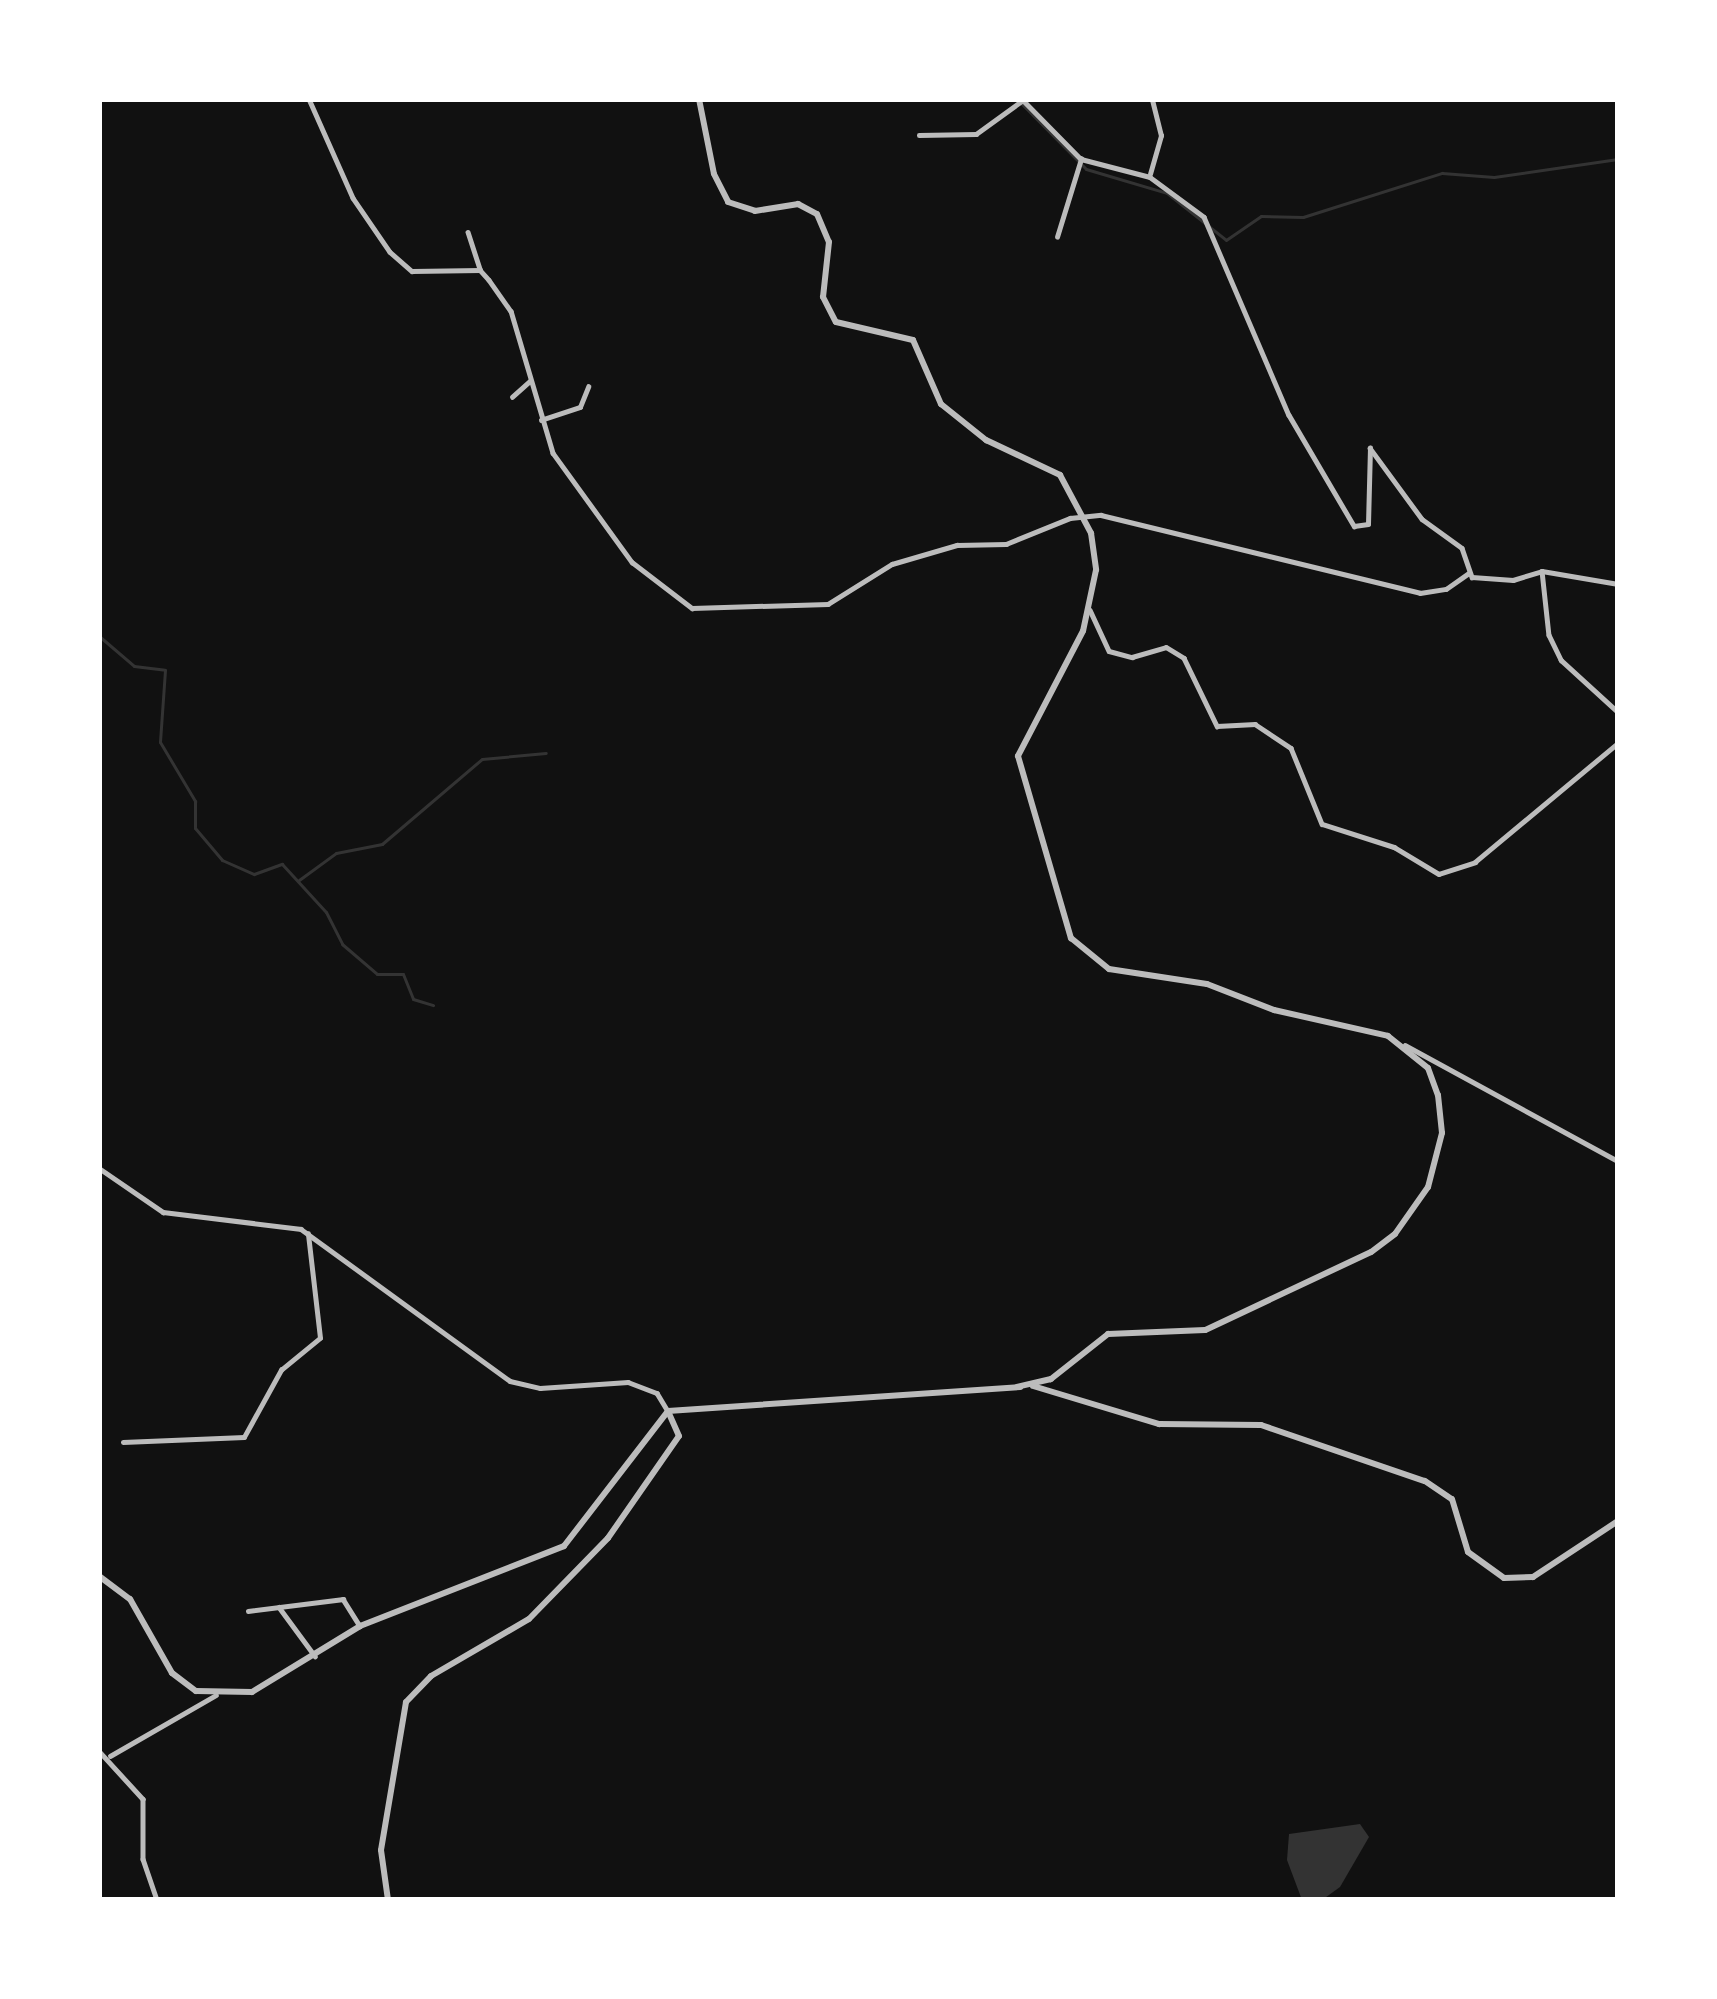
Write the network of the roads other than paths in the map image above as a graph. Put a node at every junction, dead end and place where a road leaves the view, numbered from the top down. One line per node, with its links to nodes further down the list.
1 (309, 99): 12 (street)
2 (338, 99): 3 (street)
3 (397, 99)
4 (699, 99): 17 (street)
5 (1152, 99): 9 (street)
6 (1021, 101): 7 (street); 8 (street)
7 (919, 135)
8 (1079, 162): 9 (street); 11 (street)
9 (1150, 177): 19 (street)
10 (468, 232): 12 (street)
11 (1057, 237)
12 (480, 270): 13 (street)
13 (530, 381): 15 (street); 16 (street)
14 (589, 387): 16 (street)
15 (512, 397)
16 (541, 420): 17 (street)
17 (1083, 516): 19 (street); 21 (street)
18 (1542, 571): 19 (street); 20 (street); 22 (street)
19 (1469, 573)
20 (1618, 584)
21 (1090, 610): 23 (street); 24 (street)
22 (1618, 712)
23 (1618, 743)
24 (1405, 1045): 25 (street); 28 (street)
25 (1618, 1161)
26 (99, 1168): 27 (street)
27 (308, 1234): 29 (street); 30 (street)
28 (1017, 1387): 29 (street); 31 (street)
29 (668, 1412): 35 (street); 41 (street)
30 (124, 1442)
31 (1618, 1521)
32 (99, 1576): 37 (street)
33 (279, 1607): 34 (street); 35 (street); 36 (street)
34 (248, 1611)
35 (360, 1626): 36 (street)
36 (315, 1656): 37 (street)
37 (216, 1695): 39 (street)
38 (99, 1751): 39 (street)
39 (110, 1756): 40 (street)
40 (157, 1900)
41 (388, 1900)

